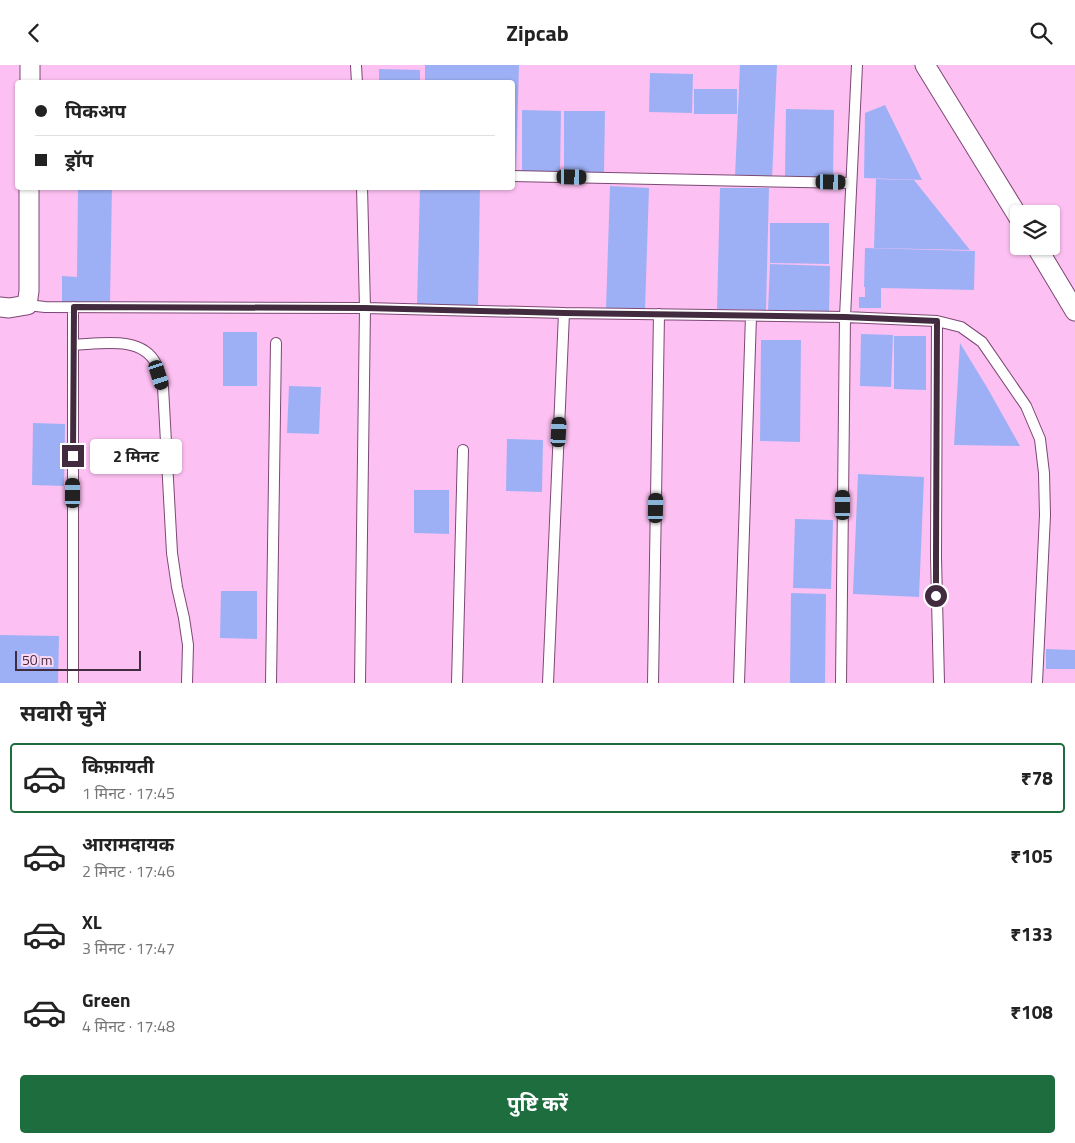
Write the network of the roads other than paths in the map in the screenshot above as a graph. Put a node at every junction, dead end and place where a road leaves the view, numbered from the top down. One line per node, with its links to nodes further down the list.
1 (30, 65): 5 (street)
2 (356, 65): 6 (lane)
3 (857, 65): 8 (lane)
4 (925, 65): 11 (street)
5 (30, 80)
6 (357, 80)
7 (515, 176): 8 (lane)
8 (851, 183): 21 (lane)
9 (29, 190): 13 (street)
10 (362, 190): 16 (lane)
11 (1011, 205)
12 (1041, 255): 17 (street)
13 (26, 305): 14 (street); 15 (lane)
14 (0, 307)
15 (74, 307): 16 (lane); 24 (lane)
16 (365, 308): 18 (lane); 29 (lane)
17 (1075, 311)
18 (564, 313): 19 (lane); 31 (lane)
19 (660, 314): 20 (lane); 32 (lane)
20 (751, 316): 21 (lane); 33 (lane)
21 (845, 317): 22 (lane); 34 (lane)
22 (937, 321): 35 (lane); 36 (lane)
23 (276, 343): 28 (lane)
24 (74, 345): 26 (lane); 27 (lane)
25 (463, 450): 30 (lane)
26 (73, 683)
27 (187, 683)
28 (271, 683)
29 (360, 683)
30 (457, 683)
31 (548, 683)
32 (653, 683)
33 (740, 683)
34 (841, 683)
35 (939, 683)
36 (1037, 683)

